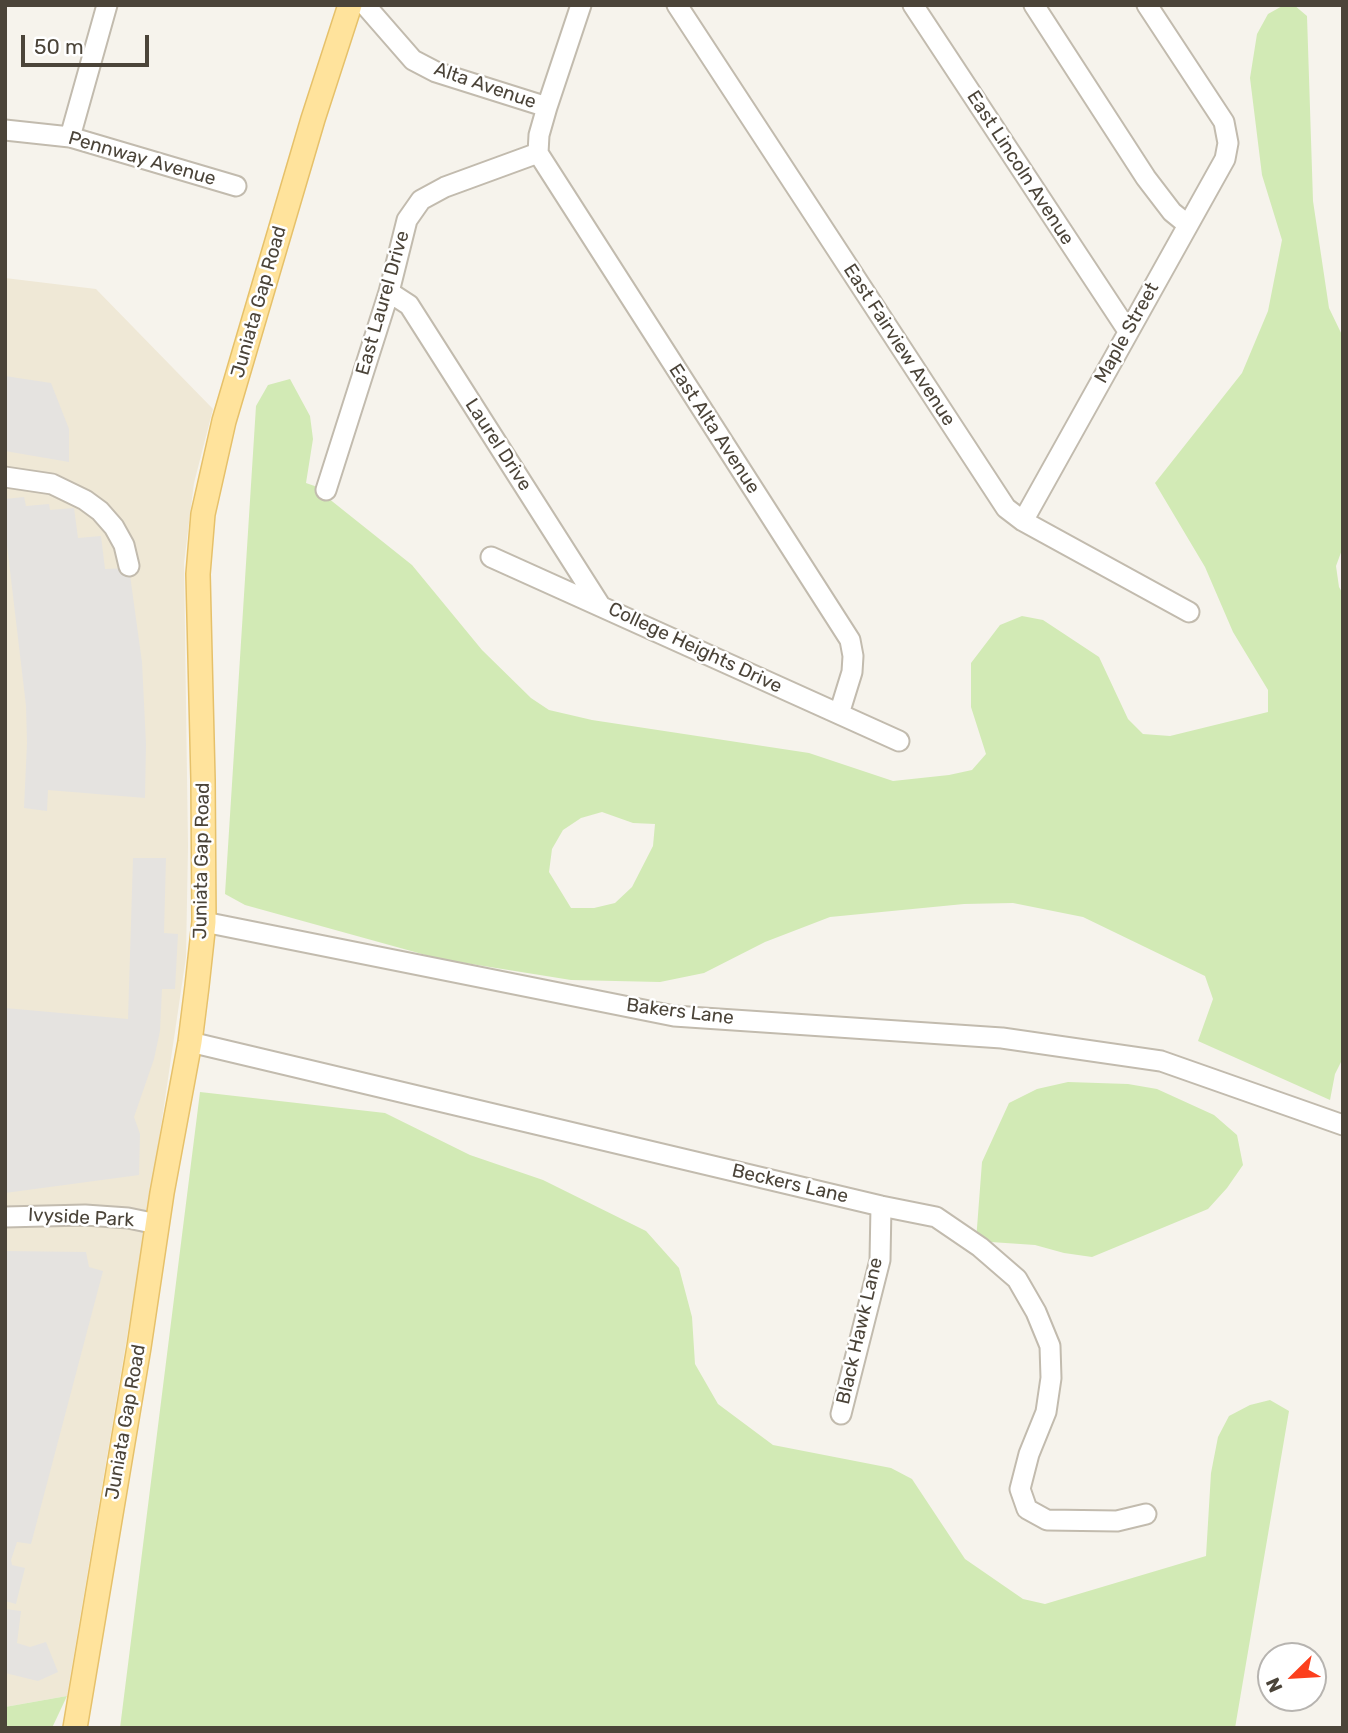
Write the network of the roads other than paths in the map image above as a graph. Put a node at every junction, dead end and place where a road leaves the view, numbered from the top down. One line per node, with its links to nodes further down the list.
1 (107, 5): 11 (street)
2 (350, 5): 26 (main road, Juniata Gap Road)
3 (365, 5): 9 (street, Alta Avenue)
4 (581, 5): 9 (street)
5 (677, 5): 19 (street, East Fairview Avenue)
6 (913, 5): 16 (street, East Lincoln Avenue)
7 (1034, 5): 14 (street)
8 (1147, 5): 14 (street, Maple Street)
9 (547, 107): 12 (street)
10 (5, 130): 11 (street, Pennway Avenue)
11 (70, 137): 13 (street, Pennway Avenue)
12 (538, 153): 15 (street, East Laurel Drive); 24 (street, East Alta Avenue)
13 (236, 186)
14 (1188, 225): 16 (street, Maple Street)
15 (389, 292): 18 (street, East Laurel Drive); 22 (street, Laurel Drive)
16 (1128, 331): 19 (street, Maple Street)
17 (5, 477): 21 (street)
18 (326, 490)
19 (1023, 521): 23 (street, East Fairview Avenue)
20 (491, 556): 22 (street, College Heights Drive)
21 (129, 566)
22 (600, 605): 24 (street, College Heights Drive)
23 (1189, 612)
24 (839, 714): 25 (street, College Heights Drive)
25 (899, 741)
26 (204, 922): 27 (main road, Juniata Gap Road); 28 (street, Bakers Lane)
27 (190, 1041): 29 (street, Beckers Lane); 31 (main road, Juniata Gap Road)
28 (1343, 1125)
29 (881, 1206): 32 (street, Black Hawk Lane); 33 (street, Beckers Lane)
30 (5, 1217): 31 (street, Ivyside Park)
31 (157, 1224): 34 (main road, Juniata Gap Road)
32 (841, 1414)
33 (1146, 1514)
34 (75, 1728)

